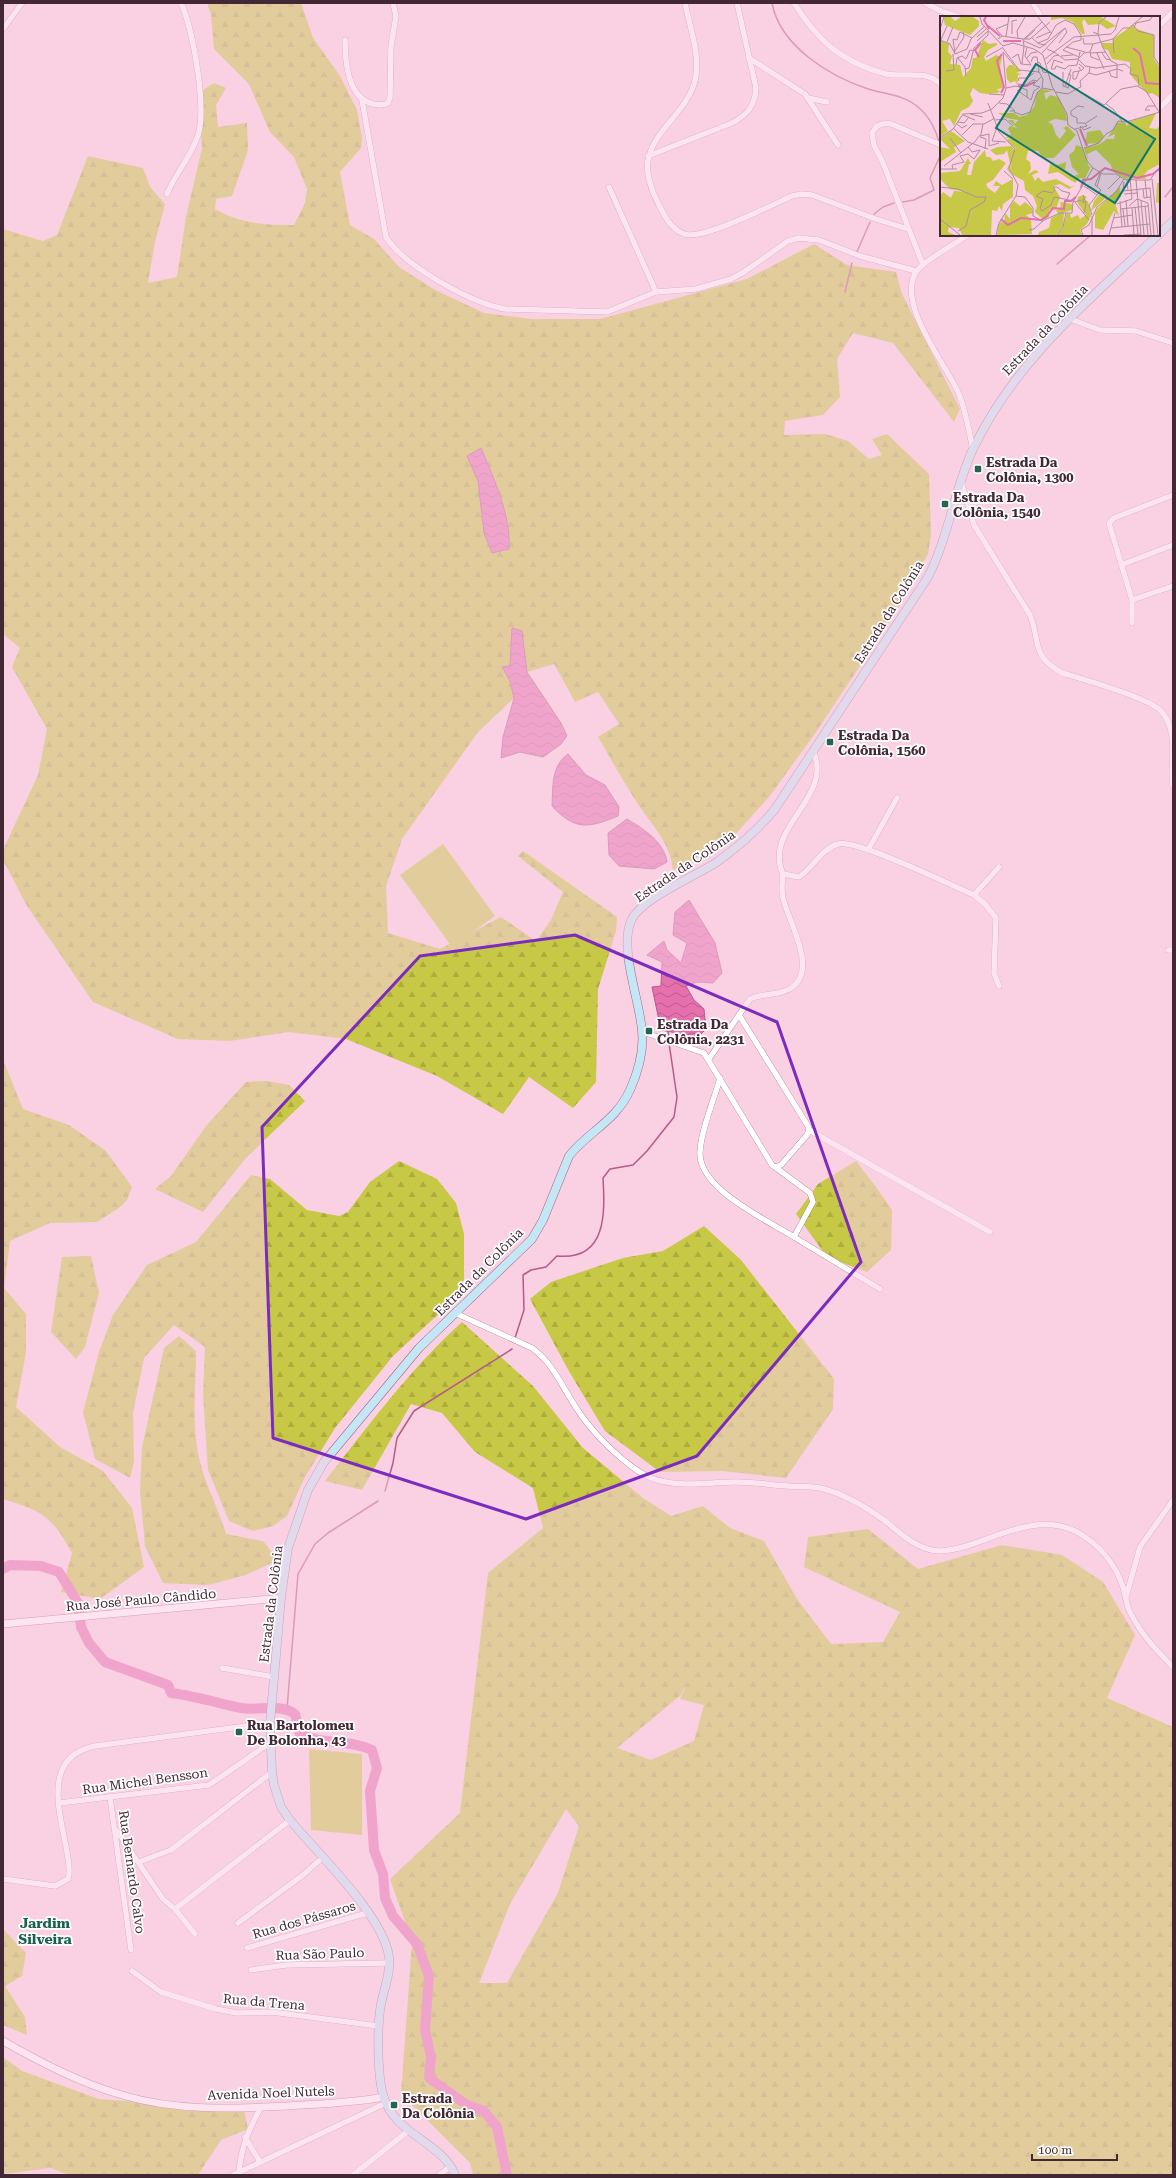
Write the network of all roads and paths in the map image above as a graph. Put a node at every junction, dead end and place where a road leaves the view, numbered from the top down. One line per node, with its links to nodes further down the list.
1 (22, 3): 13 (street)
2 (181, 3): 26 (street)
3 (393, 3): 19 (street)
4 (685, 3): 24 (street)
5 (737, 3): 15 (street)
6 (794, 3): 16 (street)
7 (925, 3): 10 (street)
8 (1033, 3): 11 (street)
9 (1173, 12): 12 (street)
10 (957, 16)
11 (1041, 16)
12 (1160, 25)
13 (3, 29)
14 (345, 40): 19 (street)
15 (748, 58): 18 (street); 24 (street)
16 (940, 84)
17 (1173, 94): 21 (street)
18 (808, 98): 20 (street); 22 (street)
19 (362, 100): 34 (street)
20 (828, 102)
21 (1160, 108)
22 (838, 145)
23 (940, 145): 28 (street)
24 (648, 156): 28 (street)
25 (609, 187): 34 (street)
26 (167, 194)
27 (1173, 221): 29 (main road, Estrada da Colônia)
28 (908, 229): 32 (street)
29 (1160, 232)
30 (966, 236): 32 (street)
31 (1156, 236): 35 (main road, Estrada da Colônia)
32 (923, 265): 33 (street)
33 (916, 271): 34 (street); 37 (street)
34 (656, 292)
35 (1070, 319): 36 (street); 37 (main road, Estrada da Colônia)
36 (1173, 343)
37 (973, 450): 38 (main road, Estrada da Colônia)
38 (961, 480): 45 (street); 46 (main road, Estrada da Colônia)
39 (1173, 495): 41 (street)
40 (1173, 546): 41 (street)
41 (1121, 565): 43 (street)
42 (1173, 586): 43 (street)
43 (1132, 600): 44 (street)
44 (1132, 623)
45 (1171, 723): 47 (street)
46 (814, 751): 51 (street); 55 (main road, Estrada da Colônia)
47 (1173, 786)
48 (897, 798): 49 (street)
49 (868, 850): 51 (street); 52 (street)
50 (999, 867): 52 (street)
51 (783, 874): 54 (street)
52 (974, 895): 53 (street)
53 (999, 986)
54 (739, 1015): 56 (street); 58 (street)
55 (643, 1032): 56 (street); 63 (main road, Estrada da Colônia)
56 (709, 1059): 57 (street)
57 (720, 1078): 59 (street); 61 (street)
58 (809, 1130): 59 (street); 60 (street)
59 (775, 1167): 61 (street)
60 (990, 1232)
61 (794, 1237): 62 (street)
62 (880, 1289)
63 (455, 1313): 65 (main road, Estrada da Colônia); 66 (street)
64 (1173, 1500): 66 (street)
65 (281, 1598): 67 (street, Rua José Paulo Cândido); 70 (main road, Estrada da Colônia)
66 (1125, 1600): 68 (street)
67 (3, 1624)
68 (1173, 1667)
69 (222, 1668): 70 (street)
70 (274, 1677): 71 (main road, Estrada da Colônia)
71 (270, 1722): 72 (main road, Estrada da Colônia); 75 (street)
72 (270, 1743): 73 (main road, Estrada da Colônia); 74 (street, Rua Michel Bensson)
73 (272, 1772): 76 (main road, Estrada da Colônia); 79 (street)
74 (110, 1798): 75 (street, Rua Michel Bensson); 77 (street, Rua Bernardo Calvo)
75 (59, 1803): 80 (street)
76 (290, 1820): 78 (main road, Estrada da Colônia); 81 (street)
77 (116, 1830): 79 (street); 86 (street, Rua Bernardo Calvo)
78 (322, 1858): 82 (main road, Estrada da Colônia); 83 (street)
79 (139, 1862): 81 (street)
80 (3, 1879)
81 (175, 1909): 84 (street)
82 (368, 1913): 85 (street, Rua dos Pássaros); 87 (main road, Estrada da Colônia)
83 (238, 1923)
84 (195, 1934)
85 (247, 1948)
86 (131, 1950)
87 (389, 1963): 88 (street, Rua São Paulo); 90 (main road, Estrada da Colônia)
88 (251, 1970)
89 (132, 1971): 90 (street, Rua da Trena)
90 (378, 2026): 92 (main road, Estrada da Colônia)
91 (3, 2041): 93 (street, Avenida Noel Nutels)
92 (385, 2100): 93 (street, Avenida Noel Nutels); 94 (main road); 96 (street)
93 (261, 2107): 95 (street)
94 (408, 2131): 97 (main road); 100 (street)
95 (245, 2137): 96 (street); 98 (street)
96 (260, 2162): 98 (street)
97 (451, 2166): 101 (street); 102 (main road)
98 (239, 2172): 99 (street)
99 (233, 2175)
100 (353, 2175)
101 (439, 2175)
102 (455, 2175)

